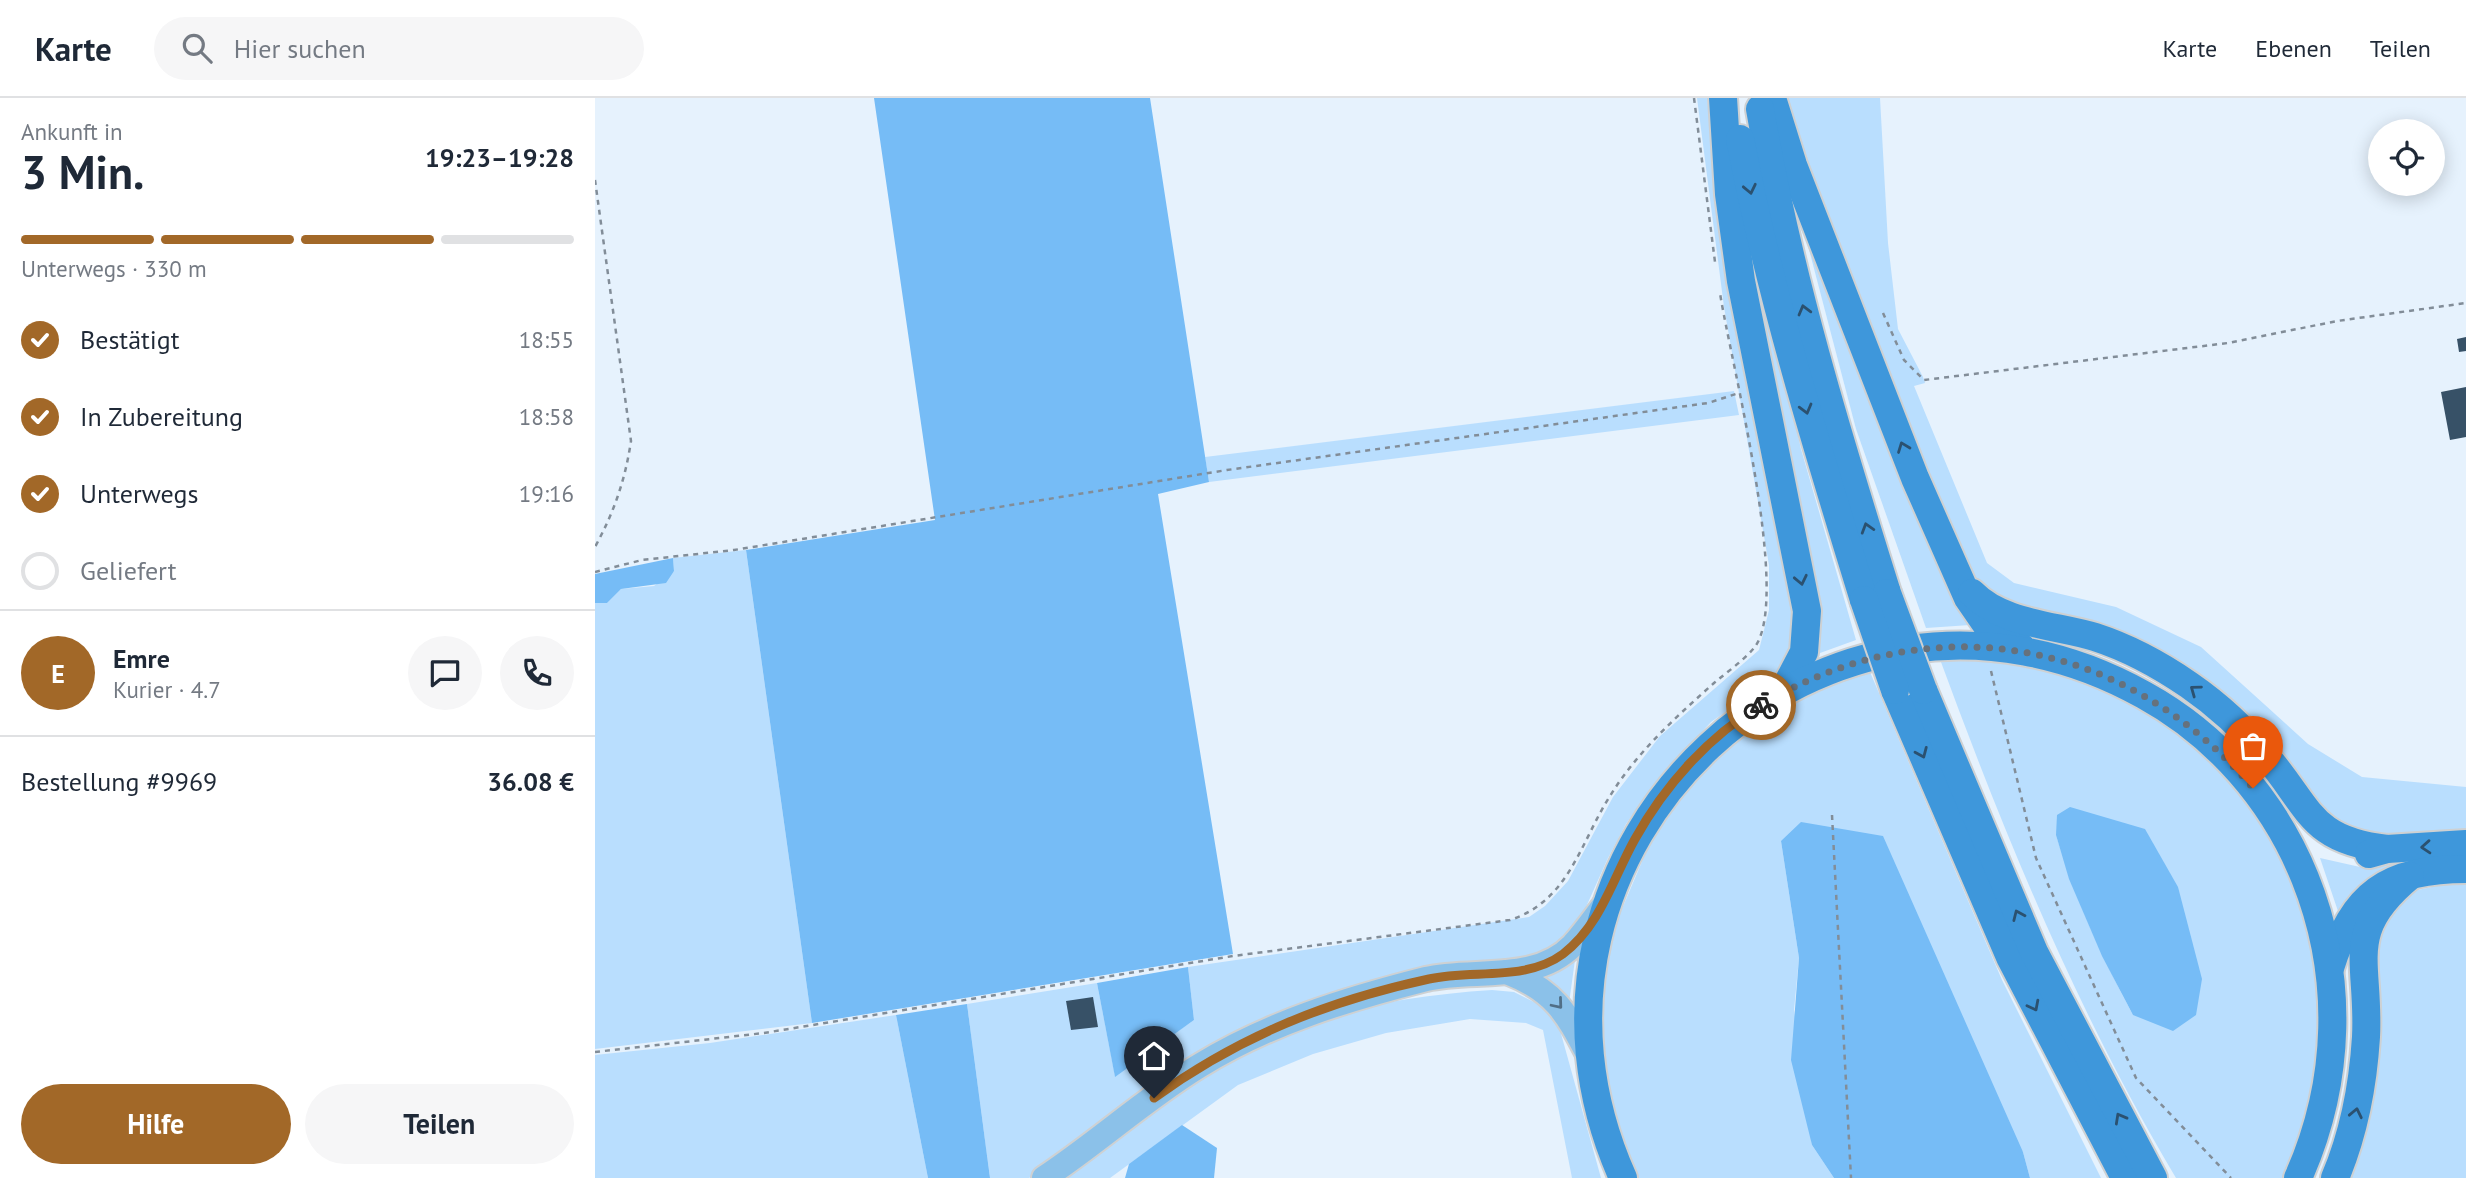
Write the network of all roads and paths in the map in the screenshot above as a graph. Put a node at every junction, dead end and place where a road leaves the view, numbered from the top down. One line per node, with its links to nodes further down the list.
1 (1694, 98): 7 (path)
2 (1723, 98): 18 (highway, one-way to 18)
3 (1732, 98): 15 (highway, one-way to 15)
4 (1758, 98): 15 (highway, one-way to 4)
5 (1772, 98): 14 (highway, one-way to 5)
6 (595, 180): 12 (path)
7 (1716, 271)
8 (1718, 284): 11 (path)
9 (2466, 303): 10 (path)
10 (1883, 313)
11 (1739, 393): 13 (path); 28 (path)
12 (595, 547)
13 (595, 572)
14 (1959, 577): 17 (highway); 22 (highway, one-way to 14)
15 (1876, 597): 33 (highway, one-way to 33, bridge); 34 (highway, one-way to 15, bridge)
16 (1986, 647): 17 (highway); 18 (highway); 35 (path)
17 (2033, 653): 20 (highway)
18 (1783, 692): 25 (highway)
19 (1832, 815): 32 (path)
20 (2283, 832): 22 (highway); 26 (highway)
21 (2466, 844): 22 (highway, one-way to 22)
22 (2387, 849)
23 (2466, 869): 24 (highway)
24 (2410, 876): 26 (highway); 37 (highway, one-way to 24)
25 (1608, 901): 27 (main road); 29 (highway)
26 (2330, 969): 36 (highway)
27 (1507, 972): 29 (main road, one-way to 29); 30 (main road)
28 (595, 1052)
29 (1589, 1056): 31 (highway)
30 (1044, 1178)
31 (1623, 1178)
32 (1851, 1178)
33 (2125, 1178)
34 (2153, 1178)
35 (2231, 1178)
36 (2298, 1178)
37 (2335, 1178)

